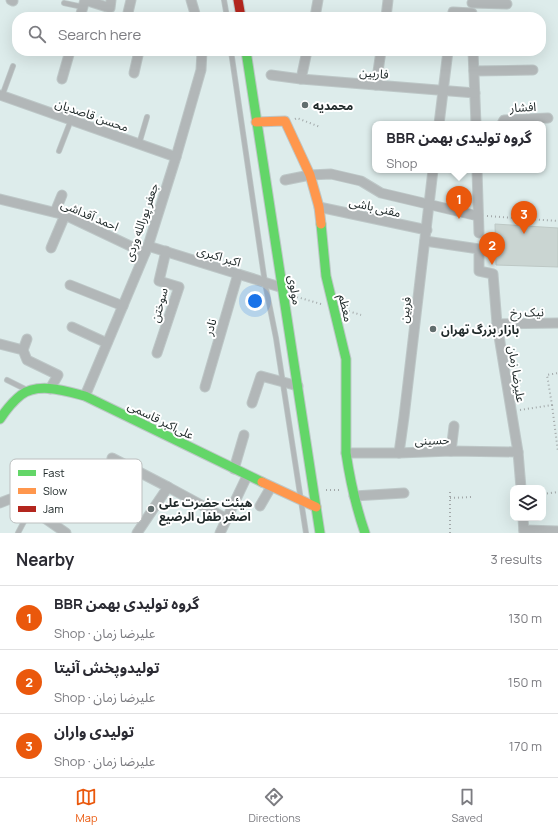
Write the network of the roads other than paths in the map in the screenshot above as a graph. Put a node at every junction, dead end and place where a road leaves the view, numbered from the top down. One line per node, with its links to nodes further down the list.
1 (111, 0): 10 (street)
2 (131, 0): 13 (street)
3 (191, 0): 14 (street)
4 (224, 0): 15 (lane)
5 (238, 0): 16 (street)
6 (318, 0): 17 (street)
7 (388, 0): 18 (street)
8 (64, 3): 10 (lane)
9 (507, 4): 11 (street)
10 (83, 7): 12 (street)
11 (472, 8): 19 (street)
12 (82, 12)
13 (128, 12)
14 (195, 12)
15 (225, 12)
16 (240, 12)
17 (316, 12)
18 (387, 12)
19 (453, 12)
20 (69, 56): 34 (street)
21 (138, 56): 32 (street)
22 (202, 56): 49 (street, جعفر پورالله وردی)
23 (232, 56): 68 (lane)
24 (247, 56): 46 (street, مولوی)
25 (306, 56): 35 (street)
26 (380, 56): 36 (street)
27 (447, 56): 37 (street)
28 (474, 56): 31 (street)
29 (12, 66): 39 (lane)
30 (533, 70): 31 (street)
31 (474, 71): 38 (street)
32 (134, 73)
33 (271, 75): 35 (street, فاربین)
34 (62, 79)
35 (301, 79): 36 (street, فاربین)
36 (376, 85): 37 (street, فاربین)
37 (442, 90): 38 (street, فاربین); 43 (street)
38 (475, 93): 44 (street)
39 (1, 96): 42 (street, محسن قاصدیان)
40 (147, 117): 47 (lane)
41 (548, 118): 45 (street, افشار)
42 (71, 120): 47 (street, محسن قاصدیان); 48 (lane)
43 (439, 121)
44 (476, 121)
45 (504, 121)
46 (256, 122): 52 (street, معظم); 70 (street, مولوی)
47 (139, 144): 49 (street, محسن قاصدیان)
48 (59, 151)
49 (176, 157): 65 (street, جعفر پورالله وردی)
50 (433, 173): 56 (street, فربین)
51 (477, 173): 60 (street)
52 (310, 174): 53 (street); 56 (street); 57 (street, معظم)
53 (285, 180)
54 (62, 195): 58 (street)
55 (0, 199): 58 (street, احمد آقداشی)
56 (430, 204): 60 (street); 61 (street, فربین)
57 (319, 207): 61 (street, مقنی باشی); 93 (street, معظم)
58 (55, 212): 59 (street, احمد آقداشی)
59 (65, 215): 64 (street); 65 (street, احمد آقداشی)
60 (478, 216): 62 (street)
61 (427, 230): 63 (street, فربین)
62 (479, 233)
63 (425, 241): 73 (street, علیرضا زمان); 94 (street, فربین)
64 (51, 248)
65 (146, 249): 66 (street, اکبر اکبری); 71 (street, جعفر پورالله وردی)
66 (166, 251): 67 (street, اکبر اکبری); 79 (street, سوختن)
67 (238, 274): 68 (street, اکبر اکبری); 83 (street, نادر)
68 (265, 283): 70 (street, اکبر اکبری); 81 (lane)
69 (70, 285): 71 (street)
70 (283, 291): 82 (street, مولوی)
71 (123, 306): 76 (street, جعفر پورالله وردی)
72 (558, 323): 73 (street, نیک رخ)
73 (497, 324): 92 (street, علیرضا زمان)
74 (72, 327): 76 (street)
75 (27, 339): 78 (street)
76 (107, 343): 86 (street, جعفر پورالله وردی)
77 (0, 344): 78 (street)
78 (23, 350): 84 (street)
79 (157, 353)
80 (7, 380): 85 (lane)
81 (282, 382): 82 (street); 87 (street); 104 (lane)
82 (298, 386): 107 (street, مولوی)
83 (205, 387)
84 (50, 389): 85 (street, علی‌اکبر قاسمی); 86 (street, علی‌اکبر قاسمی)
85 (29, 391): 88 (street, علی‌اکبر قاسمی)
86 (85, 396): 95 (street, علی‌اکبر قاسمی)
87 (252, 403)
88 (0, 419)
89 (454, 426): 91 (street)
90 (244, 436): 95 (street)
91 (451, 451): 92 (street, حسینی); 94 (street, حسینی)
92 (518, 452): 98 (street, علیرضا زمان)
93 (346, 453): 94 (street, حسینی); 101 (street, معظم)
94 (399, 453)
95 (234, 469): 97 (street, علی‌اکبر قاسمی)
96 (142, 474): 99 (street)
97 (247, 476): 100 (street, علی‌اکبر قاسمی); 108 (street)
98 (521, 485)
99 (168, 487): 108 (street); 116 (street)
100 (271, 487): 104 (street, علی‌اکبر قاسمی); 106 (street)
101 (354, 493): 102 (street); 120 (street, معظم)
102 (404, 493)
103 (10, 499): 105 (street)
104 (301, 500): 107 (street, علی‌اکبر قاسمی); 118 (lane)
105 (1, 504)
106 (260, 506)
107 (316, 507): 119 (street, مولوی)
108 (227, 519): 117 (street)
109 (523, 521): 113 (street)
110 (23, 523): 114 (lane)
111 (52, 523): 115 (street)
112 (558, 531): 113 (street)
113 (524, 532)
114 (18, 533)
115 (66, 533)
116 (137, 533)
117 (220, 533)
118 (306, 533)
119 (320, 533)
120 (365, 533)

